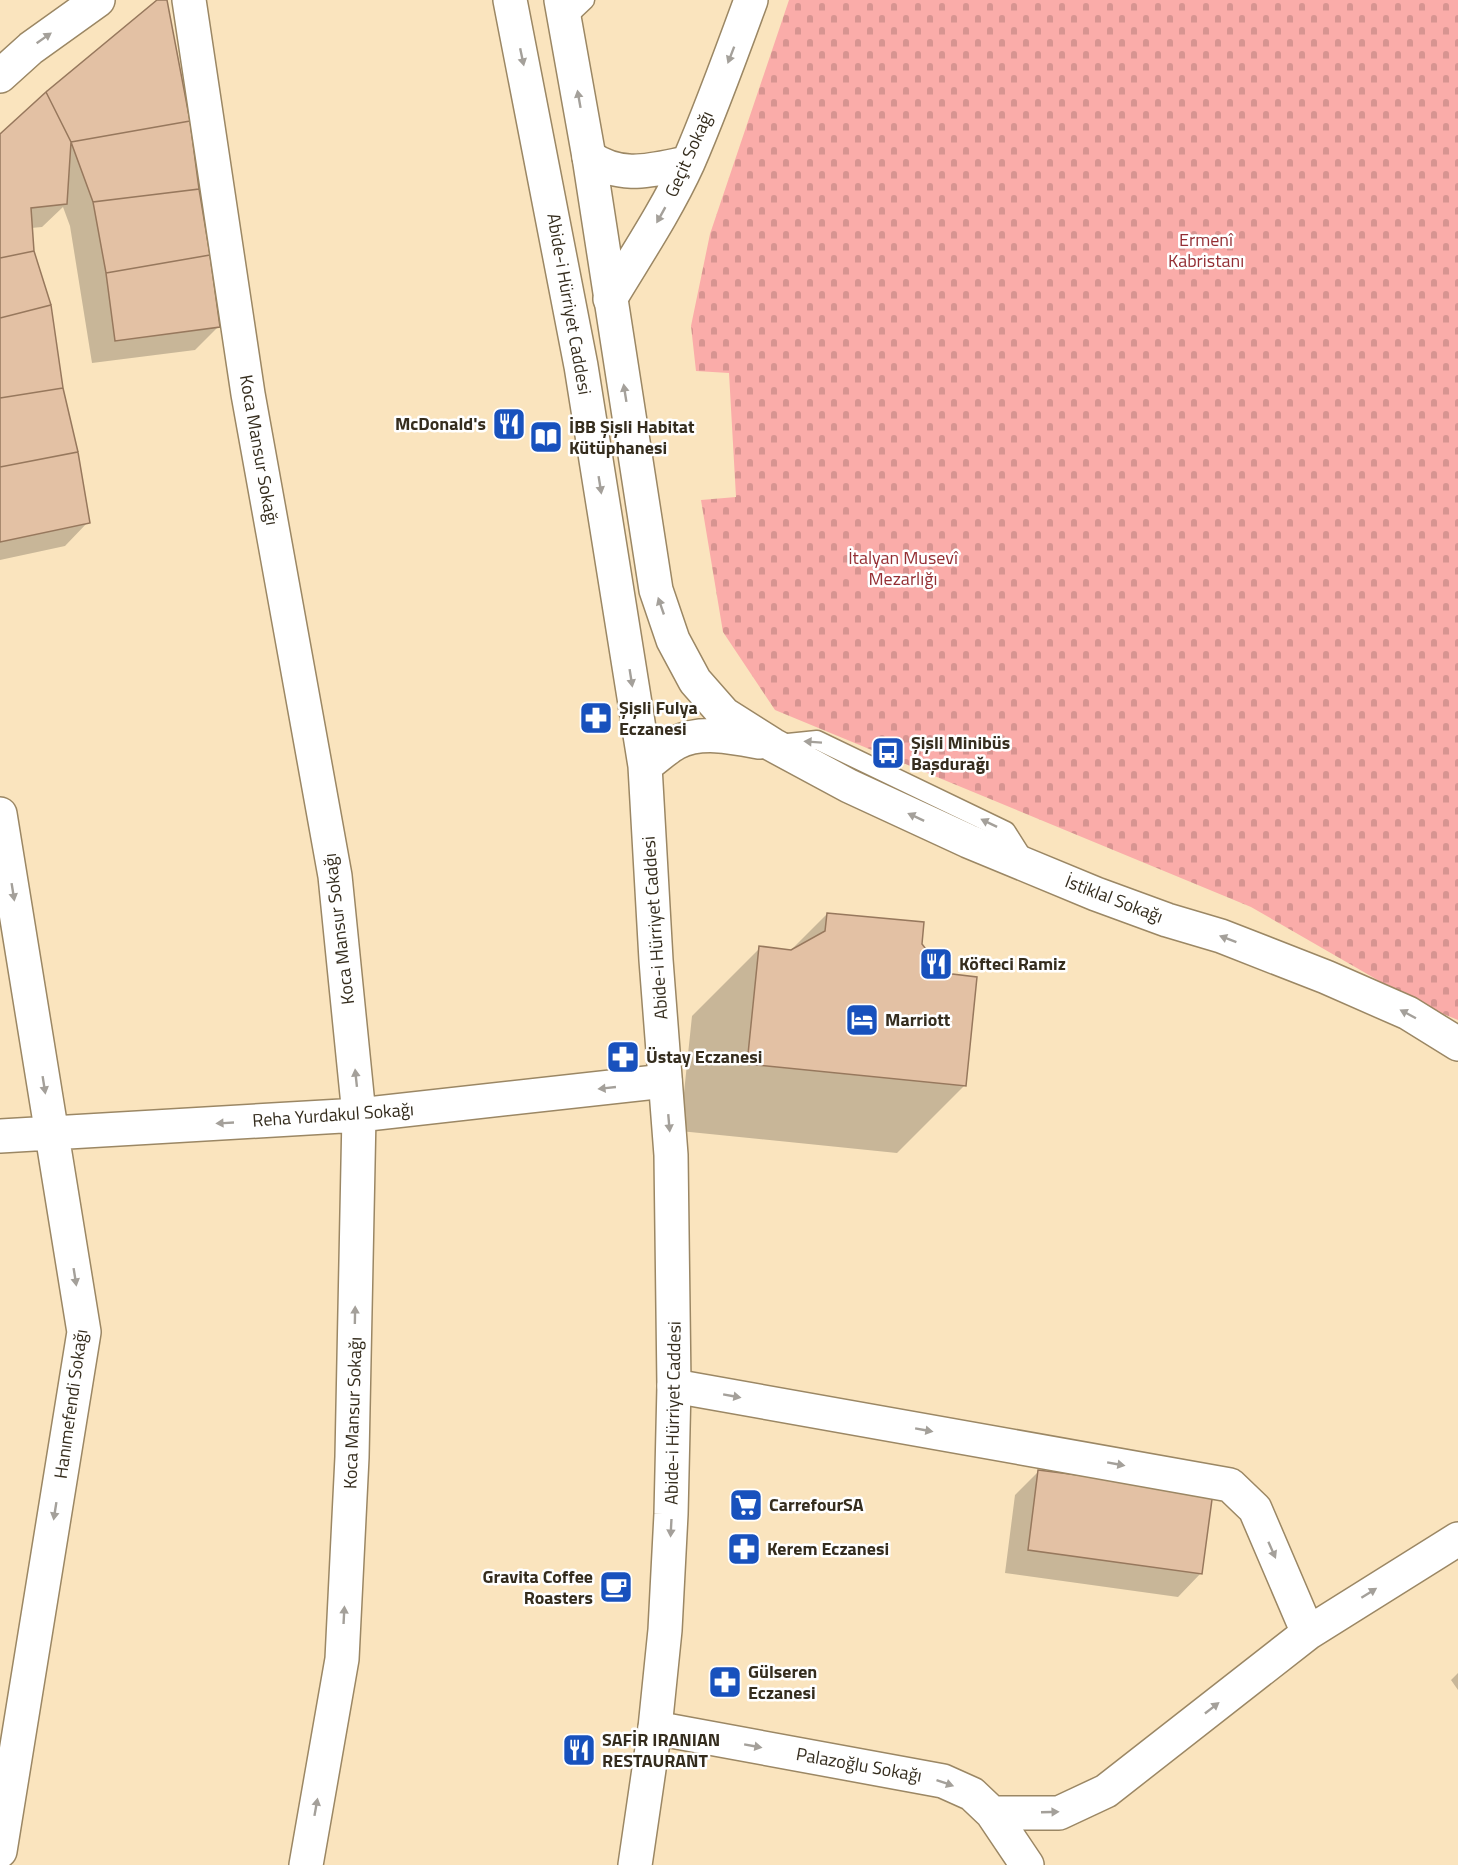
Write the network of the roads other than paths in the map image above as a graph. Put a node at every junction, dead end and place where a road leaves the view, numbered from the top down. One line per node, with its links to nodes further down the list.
1 (98, 0): 6 (street, one-way to 1)
2 (189, 0): 16 (street, Koca Mansur Sokağı, one-way to 2)
3 (510, 0): 10 (street, Abide-i Hürriyet Caddesi, one-way to 10)
4 (751, 0): 8 (street, Geçit Sokağı, one-way to 8)
5 (571, 6): 7 (street, one-way to 5)
6 (0, 76)
7 (589, 157): 8 (street); 9 (street)
8 (687, 163): 9 (street, Geçit Sokağı, one-way to 9)
9 (610, 299): 10 (street, Geçit Sokağı); 11 (street, one-way to 9)
10 (580, 366): 12 (street, Abide-i Hürriyet Caddesi, one-way to 12)
11 (773, 745): 12 (street); 14 (street, İstiklal Sokağı, one-way to 11)
12 (645, 766): 15 (street, Abide-i Hürriyet Caddesi)
13 (0, 814): 17 (street, Hanımefendi Sokağı, one-way to 17)
14 (1458, 1044)
15 (665, 1081): 16 (street, Reha Yurdakul Sokağı, one-way to 16); 19 (street, Abide-i Hürriyet Caddesi, one-way to 19)
16 (360, 1114): 17 (street, Reha Yurdakul Sokağı, one-way to 17); 25 (street, Koca Mansur Sokağı, one-way to 16)
17 (52, 1133): 18 (street, Reha Yurdakul Sokağı); 24 (street, Hanımefendi Sokağı, one-way to 24)
18 (0, 1136)
19 (674, 1386): 21 (street, one-way to 21); 22 (street, Abide-i Hürriyet Caddesi, one-way to 22)
20 (1458, 1539): 21 (street, one-way to 20)
21 (1308, 1633): 23 (street, one-way to 21)
22 (655, 1728): 23 (street, Palazoğlu Sokağı, one-way to 23); 26 (street, Abide-i Hürriyet Caddesi)
23 (992, 1813): 27 (street, Palazoğlu Sokağı)
24 (0, 1851)
25 (306, 1865)
26 (635, 1865)
27 (1027, 1865)

